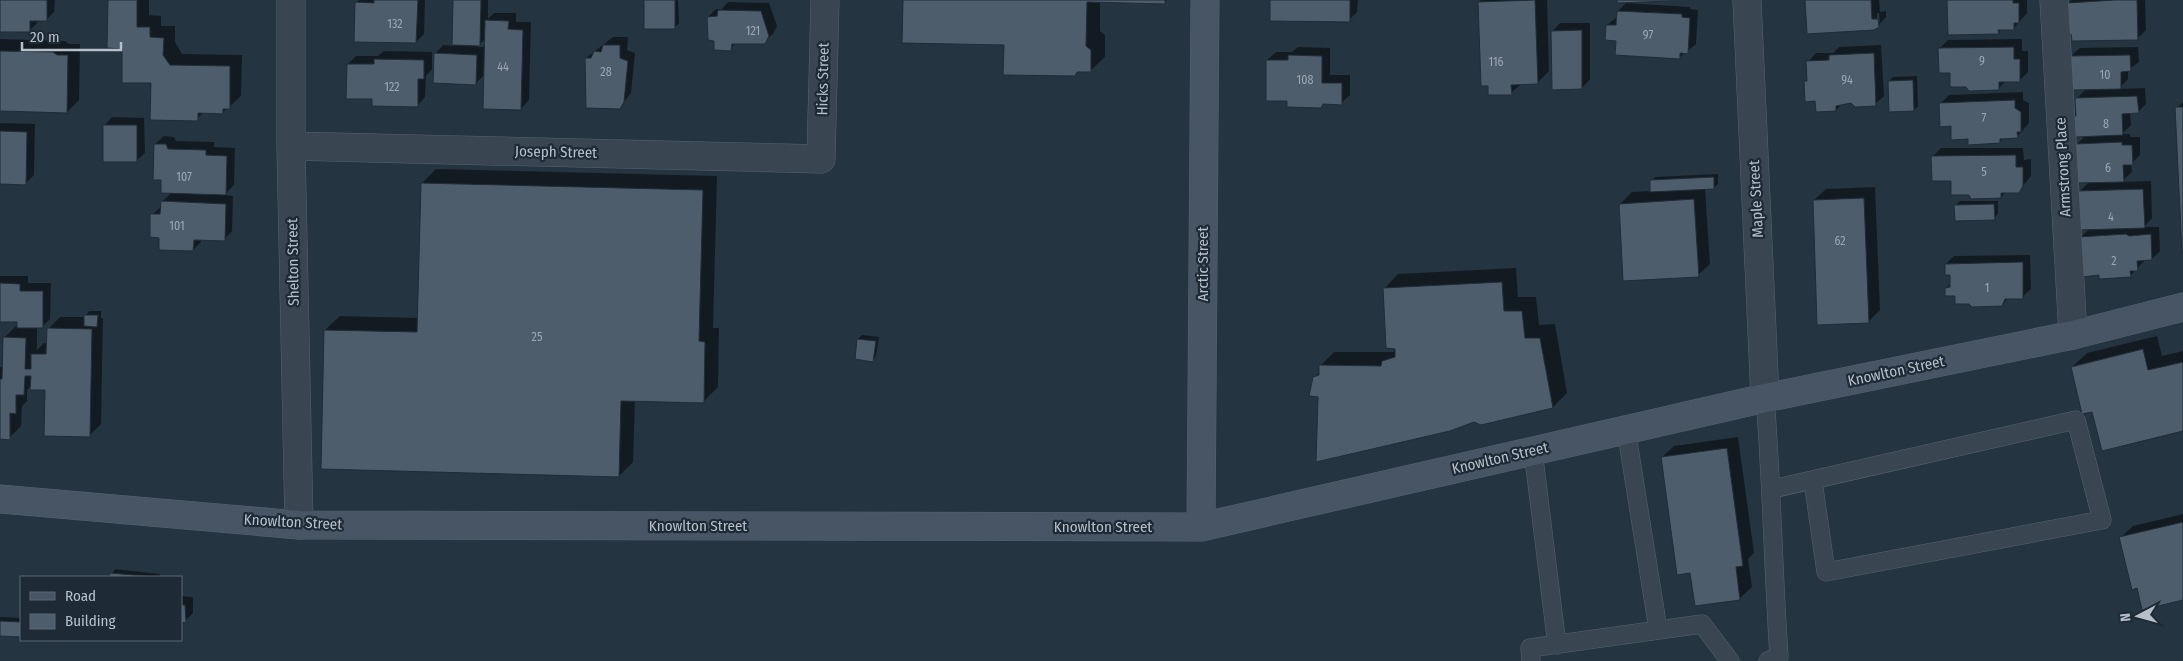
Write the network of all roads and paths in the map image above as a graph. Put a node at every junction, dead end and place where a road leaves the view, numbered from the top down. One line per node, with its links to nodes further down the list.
1 (291, 0): 6 (street, Shelton Street)
2 (825, 0): 7 (street, Hicks Street)
3 (1205, 0): 17 (main road, Arctic Street)
4 (1747, 0): 10 (street, Maple Street)
5 (2054, 0): 9 (street, Armstrong Place)
6 (291, 146): 7 (street, Joseph Street); 16 (street, Shelton Street)
7 (821, 159)
8 (2183, 307): 9 (main road, Knowlton Street)
9 (2073, 335): 10 (main road, Knowlton Street)
10 (1765, 398): 11 (main road, Knowlton Street); 14 (lane)
11 (1626, 429): 12 (main road, Knowlton Street); 18 (lane)
12 (1533, 451): 17 (main road, Knowlton Street); 19 (lane)
13 (1813, 481): 13 (lane); 14 (lane)
14 (1772, 489): 22 (lane)
15 (0, 499): 16 (main road, Knowlton Street)
16 (299, 525): 17 (main road, Knowlton Street)
17 (1201, 527)
18 (1658, 629): 19 (lane); 21 (lane)
19 (1557, 644): 20 (lane)
20 (1531, 661)
21 (1730, 661)
22 (1768, 661)

